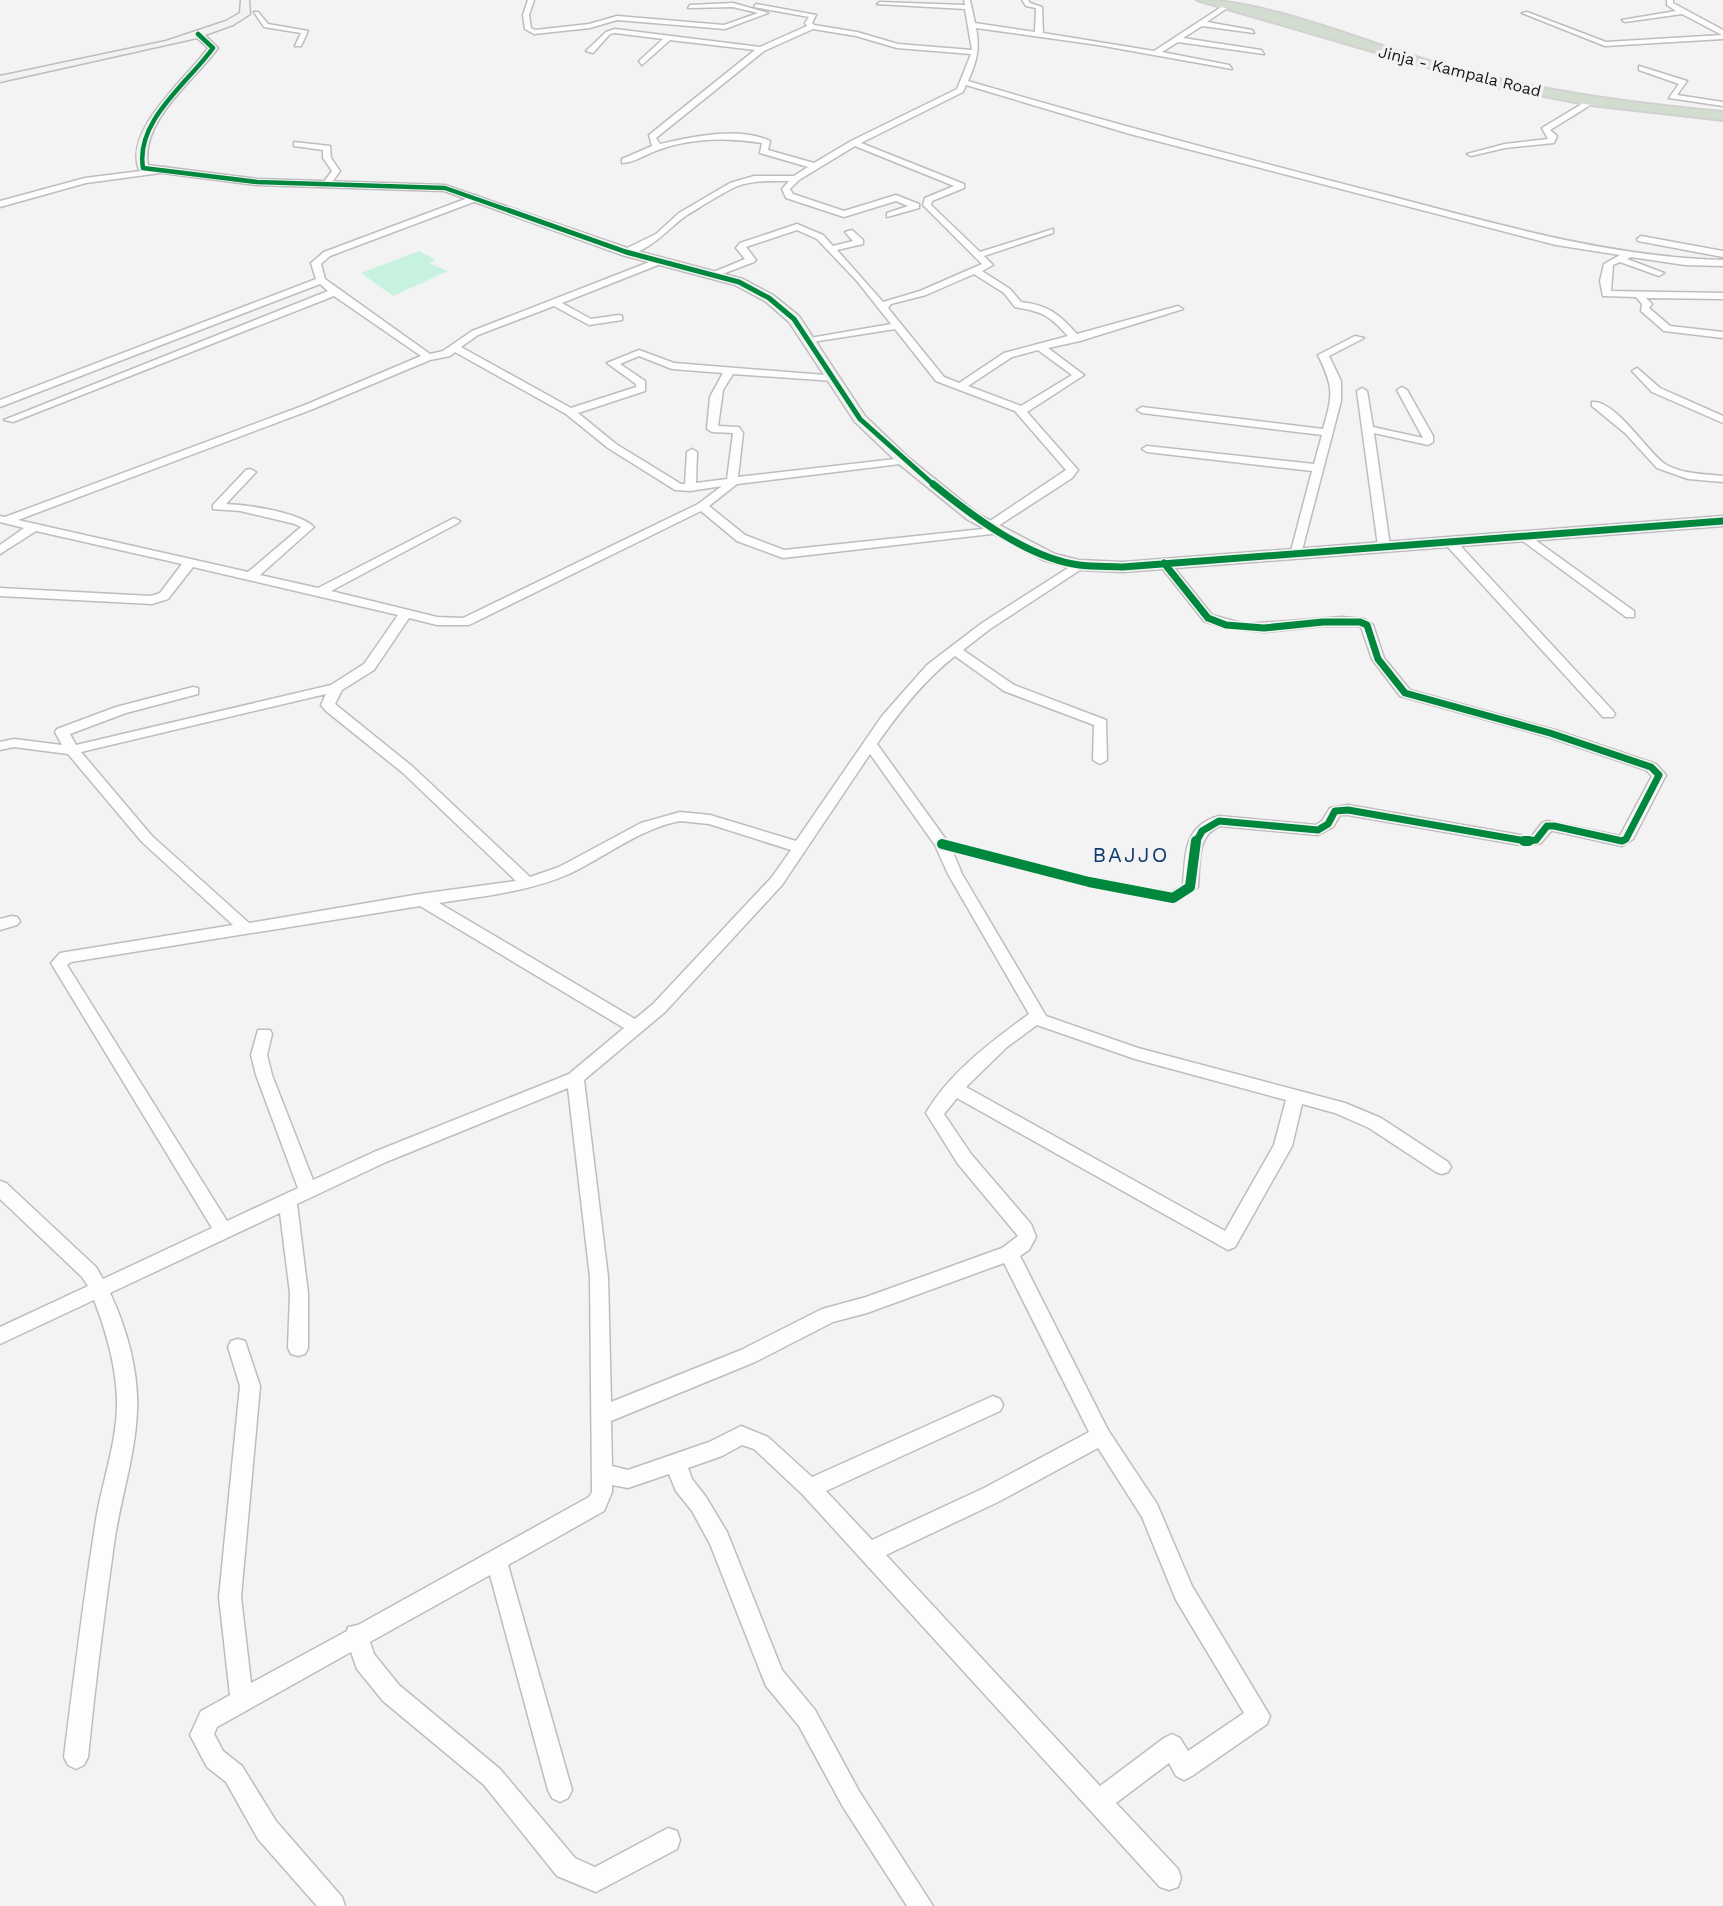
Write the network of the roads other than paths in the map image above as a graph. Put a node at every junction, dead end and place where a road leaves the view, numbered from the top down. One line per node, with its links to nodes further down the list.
1 (246, 0): 21 (street)
2 (531, 0): 12 (street)
3 (725, 0): 10 (street)
4 (765, 0): 10 (street)
5 (1025, 0): 22 (street)
6 (1203, 0): 11 (highway, Jinja - Kampala Road)
7 (1670, 0): 13 (street)
8 (967, 3): 9 (street); 18 (street)
9 (880, 4)
10 (747, 5): 19 (street)
11 (1228, 5): 17 (street); 37 (highway, Jinja - Kampala Road)
12 (690, 7)
13 (1681, 12): 16 (street); 23 (street)
14 (256, 13): 26 (street)
15 (1525, 13): 23 (street)
16 (1625, 20)
17 (1199, 23): 20 (street); 25 (street)
18 (972, 25): 22 (street); 29 (street)
19 (812, 27): 27 (street); 29 (street)
20 (1252, 32)
21 (198, 34): 35 (street); 47 (street)
22 (1039, 34): 31 (street)
23 (1723, 35)
24 (668, 38): 27 (street); 28 (street); 32 (street)
25 (1175, 39): 30 (street); 31 (street)
26 (298, 44)
27 (761, 49): 42 (street)
28 (590, 51)
29 (975, 51): 36 (street)
30 (1261, 52)
31 (1156, 53): 33 (street)
32 (642, 63)
33 (1229, 67)
34 (1642, 68): 38 (street)
35 (0, 79)
36 (965, 82): 40 (street); 59 (street)
37 (1593, 101): 39 (highway, Jinja - Kampala Road); 43 (street)
38 (1723, 104)
39 (1723, 116)
40 (854, 143): 46 (street); 61 (street)
41 (297, 144): 50 (street)
42 (657, 147): 44 (street); 45 (street)
43 (1471, 154)
44 (781, 157): 46 (street); 49 (street)
45 (625, 161)
46 (815, 166): 48 (street)
47 (157, 171): 50 (street); 52 (street)
48 (796, 178): 49 (street); 53 (street)
49 (746, 180): 58 (street)
50 (327, 183): 51 (street)
51 (476, 198): 58 (street); 68 (street)
52 (0, 204)
53 (890, 215)
54 (1050, 231): 61 (street)
55 (849, 232): 57 (street)
56 (1641, 239): 60 (street)
57 (830, 248): 67 (street); 73 (street)
58 (626, 252): 63 (street)
59 (1633, 254): 62 (street); 64 (street)
60 (1723, 254)
61 (979, 255): 65 (street)
62 (1617, 258): 66 (street); 70 (street)
63 (660, 261): 67 (street); 72 (street)
64 (1723, 262)
65 (977, 272): 73 (street); 79 (street)
66 (1658, 273)
67 (714, 274): 80 (street)
68 (321, 280): 69 (street); 90 (street)
69 (335, 292): 83 (street); 95 (street)
70 (1640, 296): 71 (street); 77 (street)
71 (1723, 296)
72 (554, 302): 75 (street); 82 (street)
73 (883, 309): 76 (street)
74 (1178, 309): 79 (street)
75 (619, 318)
76 (897, 326): 80 (street); 87 (street)
77 (1723, 335)
78 (1359, 338): 98 (street)
79 (1076, 339): 81 (street)
80 (810, 341): 86 (street)
81 (1040, 347): 87 (street); 93 (street)
82 (455, 348): 83 (street); 94 (street)
83 (428, 356): 108 (street)
84 (731, 370): 86 (street); 94 (street); 105 (street)
85 (1637, 371): 96 (street)
86 (834, 378): 101 (street)
87 (959, 387): 93 (street)
88 (1402, 390): 97 (street)
89 (1362, 391): 97 (street)
90 (0, 404)
91 (1596, 404): 104 (street)
92 (1142, 410): 98 (street)
93 (1021, 411): 112 (street)
94 (570, 412): 106 (street)
95 (9, 420)
96 (1723, 420)
97 (1369, 429): 115 (street)
98 (1328, 433): 102 (street)
99 (1147, 449): 102 (street)
100 (692, 452): 106 (street)
101 (904, 461): 105 (street); 112 (street)
102 (1318, 468): 117 (street)
103 (250, 472): 121 (street)
104 (1723, 480)
105 (732, 484): 106 (street); 107 (street)
106 (690, 488)
107 (702, 506): 112 (street); 124 (street)
108 (2, 520): 111 (street)
109 (454, 521): 123 (street)
110 (1723, 521): 113 (street)
111 (34, 527): 116 (street); 118 (street)
112 (992, 529): 120 (street)
113 (1524, 536): 114 (street); 125 (street)
114 (1451, 543): 115 (street); 129 (street)
115 (1384, 546): 117 (street)
116 (0, 550)
117 (1297, 551): 119 (street)
118 (189, 562): 121 (street); 122 (street)
119 (1164, 563): 120 (street); 134 (street)
120 (1079, 565): 126 (street)
121 (252, 575): 123 (street)
122 (0, 592)
123 (320, 592): 124 (street)
124 (406, 613): 127 (street)
125 (1630, 614)
126 (955, 650): 130 (street); 133 (street)
127 (337, 688): 132 (street); 136 (street)
128 (193, 691): 132 (street)
129 (1608, 714)
130 (870, 744): 134 (street); 135 (street)
131 (0, 746): 132 (street)
132 (72, 750): 138 (street)
133 (1100, 760)
134 (942, 844): 139 (street)
135 (800, 847): 136 (street); 140 (street)
136 (528, 884): 137 (street)
137 (420, 899): 138 (street); 140 (street)
138 (244, 927): 149 (street)
139 (1038, 1019): 143 (street); 144 (street)
140 (636, 1027): 142 (street)
141 (264, 1034): 147 (street)
142 (575, 1078): 147 (street); 156 (street)
143 (954, 1088): 144 (street); 150 (street)
144 (1295, 1097): 145 (street)
145 (1441, 1167)
146 (0, 1188): 151 (street)
147 (309, 1190): 148 (street)
148 (287, 1200): 149 (street); 154 (street)
149 (223, 1230): 151 (street)
150 (1009, 1253): 156 (street); 157 (street)
151 (101, 1288): 152 (street); 165 (street)
152 (0, 1336)
153 (238, 1347): 164 (street)
154 (298, 1348)
155 (993, 1405): 160 (street)
156 (602, 1415): 159 (street)
157 (1101, 1436): 161 (street); 167 (street)
158 (676, 1462): 159 (street); 160 (street); 171 (street)
159 (602, 1474): 162 (street)
160 (810, 1488): 161 (street)
161 (869, 1553): 167 (street)
162 (496, 1559): 163 (street); 166 (street)
163 (356, 1635): 164 (street); 168 (street)
164 (242, 1701): 170 (street)
165 (76, 1757)
166 (560, 1790)
167 (1099, 1801): 169 (street)
168 (668, 1840)
169 (1169, 1878)
170 (333, 1906)
171 (921, 1906)

